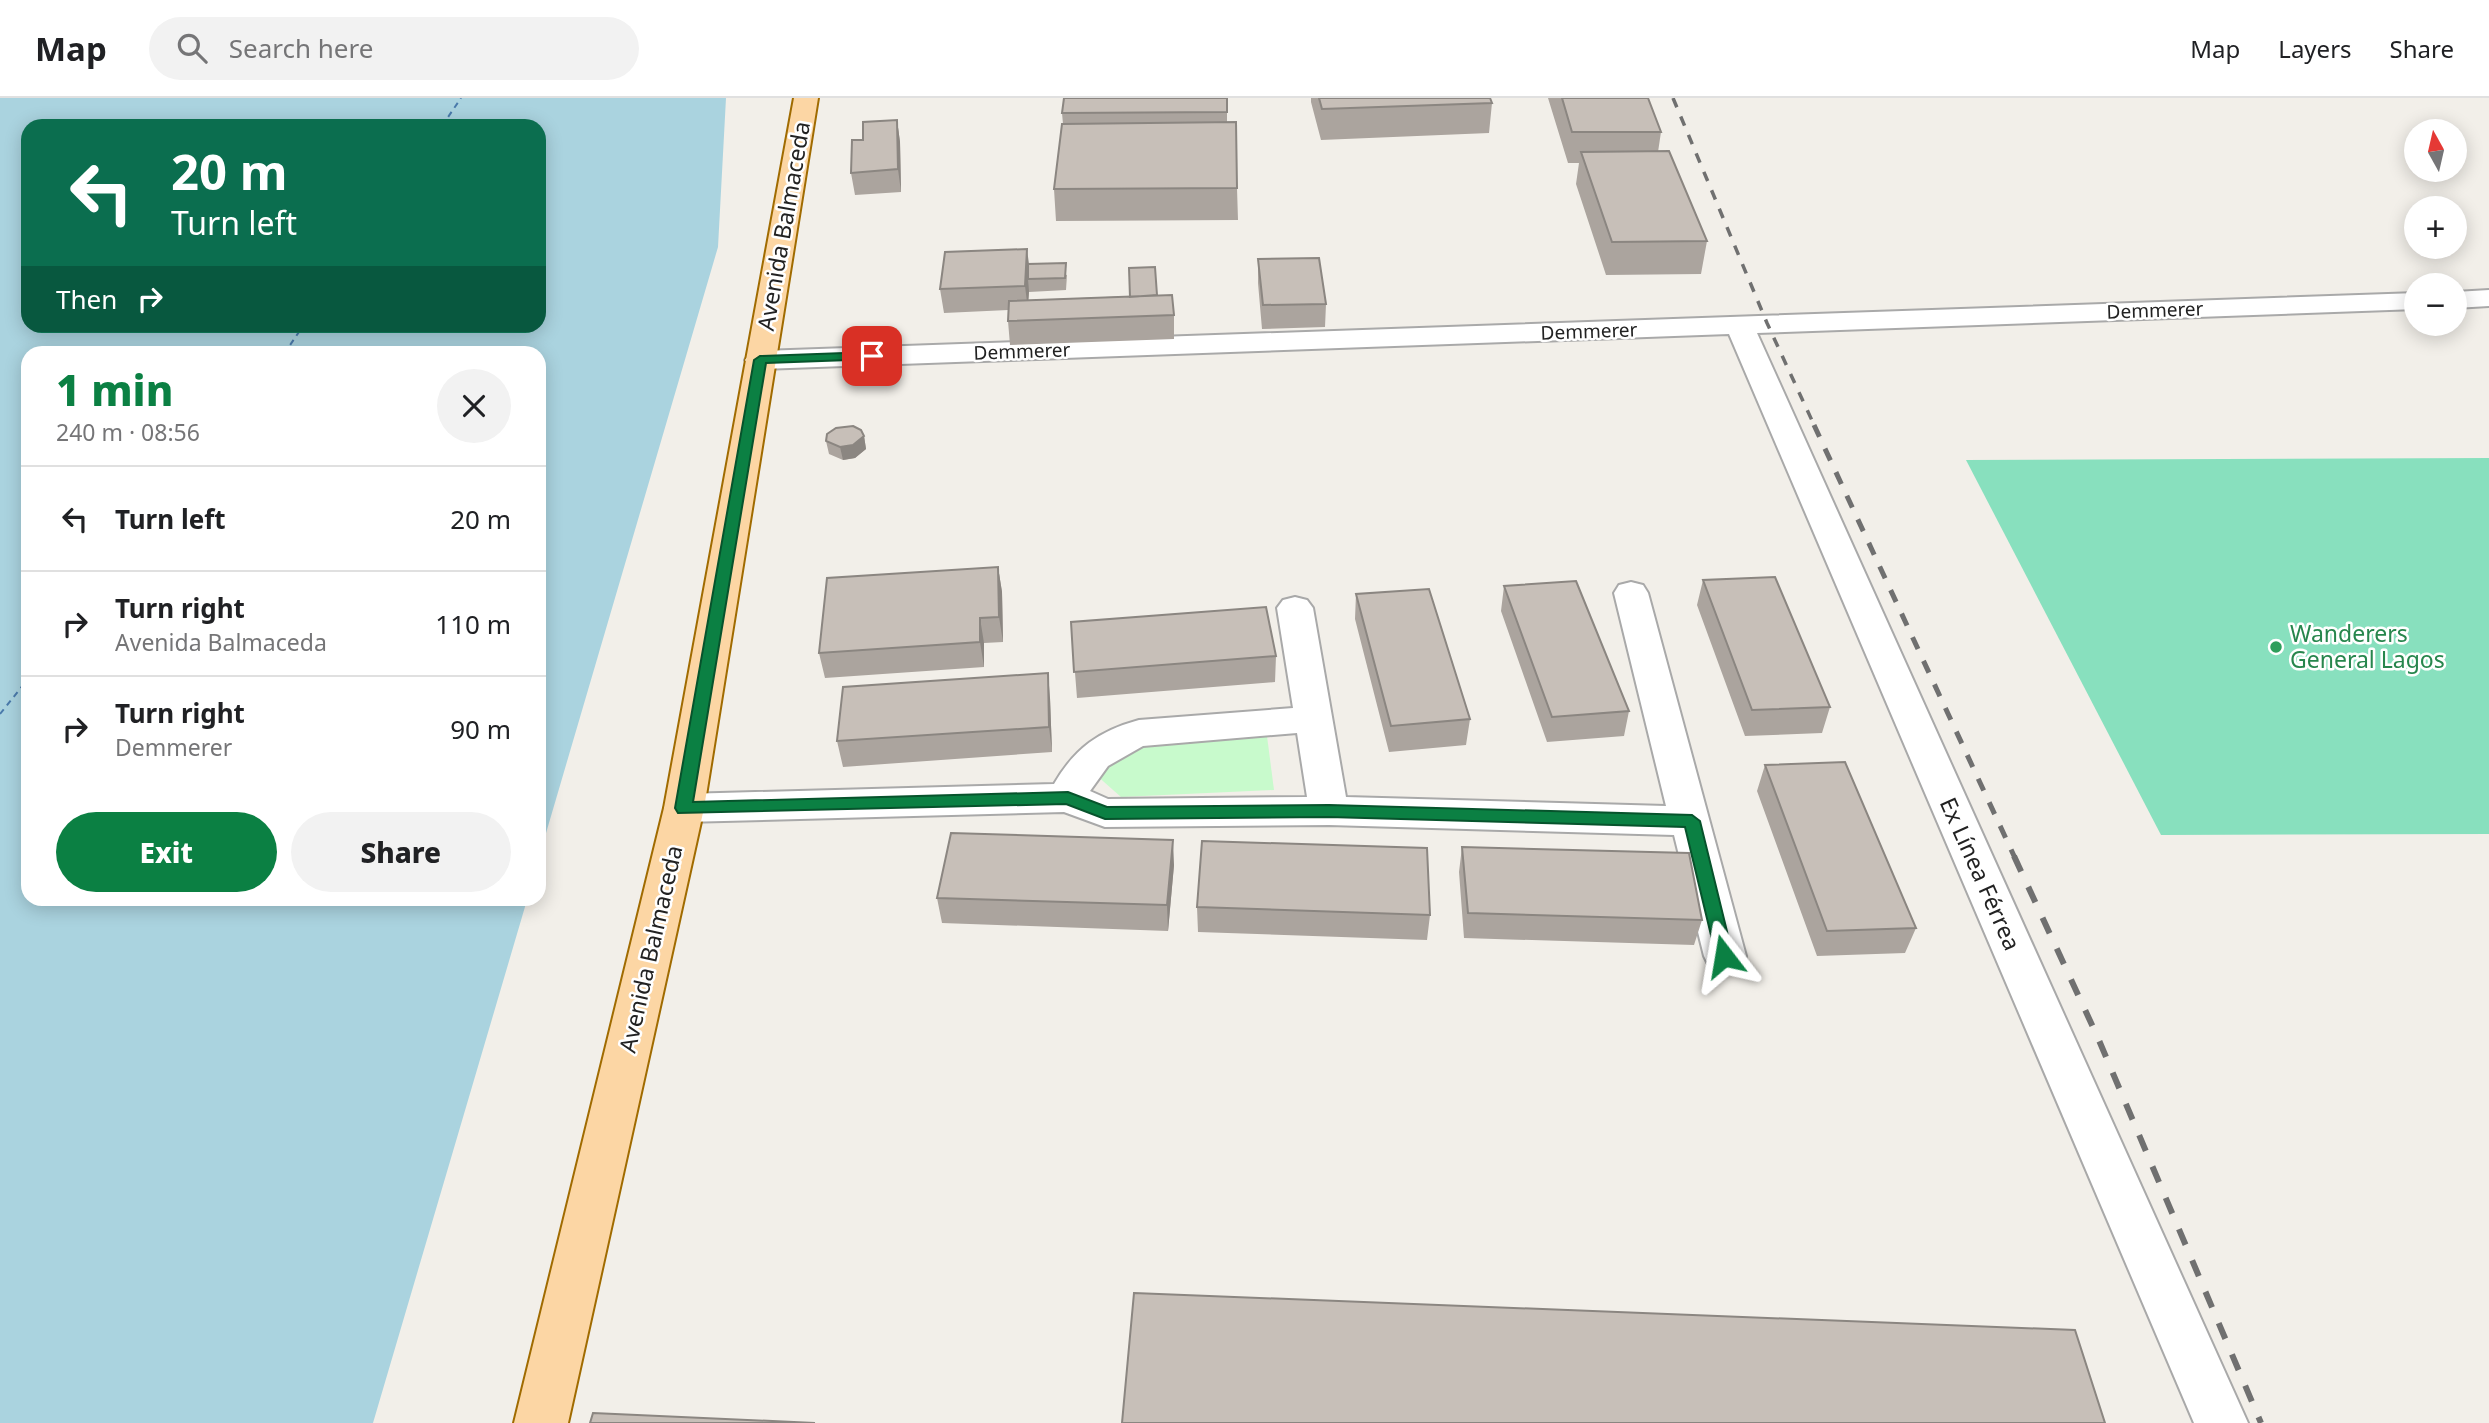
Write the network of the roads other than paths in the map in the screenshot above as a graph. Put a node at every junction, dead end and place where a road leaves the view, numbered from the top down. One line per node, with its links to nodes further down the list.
1 (806, 98): 6 (main road, Avenida Balmaceda)
2 (2489, 299): 3 (street)
3 (2467, 300)
4 (2404, 301): 5 (street, Demmerer)
5 (1739, 326): 6 (street, Demmerer); 16 (street, Ex Línea Férrea)
6 (760, 360): 11 (main road, Avenida Balmaceda)
7 (1631, 593): 13 (street)
8 (1295, 608): 9 (street)
9 (1314, 719): 10 (street); 12 (street)
10 (1068, 798): 11 (street); 12 (street)
11 (684, 808): 15 (main road, Avenida Balmaceda)
12 (1329, 811): 13 (street)
13 (1692, 821): 14 (street)
14 (1724, 956)
15 (541, 1423)
16 (2221, 1423)

